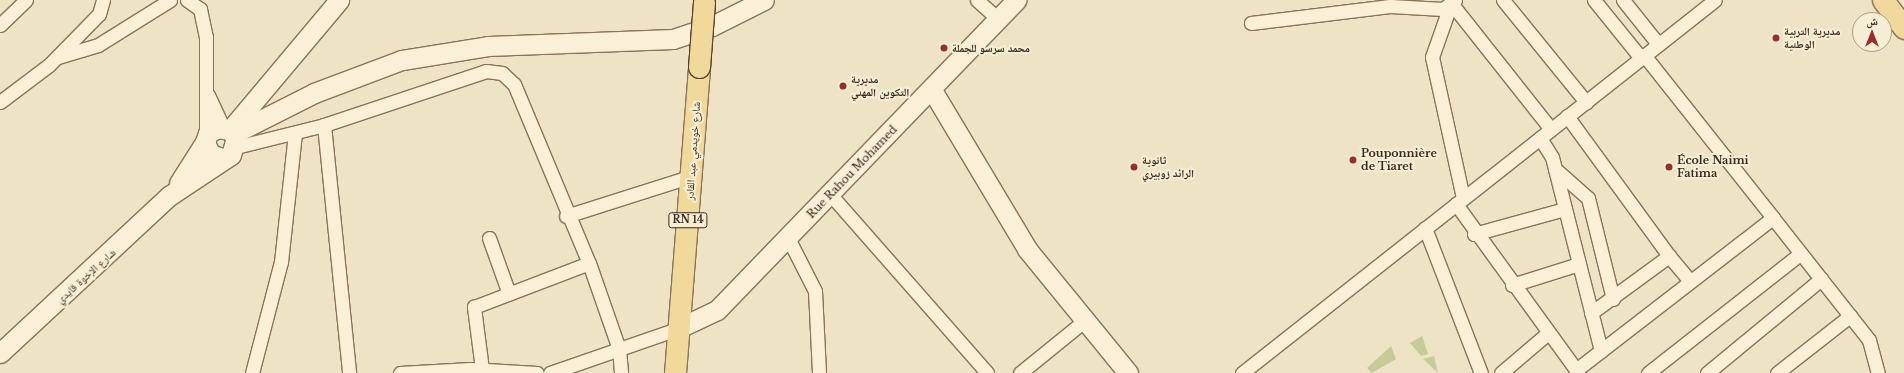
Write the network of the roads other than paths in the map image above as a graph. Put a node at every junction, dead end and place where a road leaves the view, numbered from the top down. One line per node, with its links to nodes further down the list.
1 (26, 0): 18 (street)
2 (103, 0): 22 (street)
3 (170, 0): 22 (street)
4 (186, 0): 23 (street)
5 (339, 0): 32 (street, شارع الإخوة قايدي)
6 (764, 0): 32 (street)
7 (977, 0): 16 (street)
8 (1016, 0): 16 (street, Rue Rahou Mohamed)
9 (1503, 0): 26 (street)
10 (1594, 0): 21 (street)
11 (1623, 0): 20 (street)
12 (1714, 0): 20 (street)
13 (1883, 0): 19 (main road)
14 (704, 1): 35 (main road, شارع خويدمي عبد القادر / RN 14, bridge)
15 (1447, 3): 17 (street); 29 (street); 38 (street)
16 (998, 19): 24 (street, Rue Rahou Mohamed)
17 (1251, 23)
18 (0, 25)
19 (1904, 28)
20 (1658, 44): 21 (street)
21 (1642, 57): 26 (street); 41 (street)
22 (56, 58): 25 (street)
23 (206, 90): 32 (street); 33 (street)
24 (932, 90): 36 (street, Rue Rahou Mohamed); 57 (street)
25 (0, 102)
26 (1586, 102): 27 (street)
27 (1567, 116): 29 (street); 47 (street)
28 (324, 126): 30 (street); 40 (street); 66 (street)
29 (1551, 129): 31 (street)
30 (295, 134): 32 (street); 65 (street)
31 (1540, 138): 34 (street); 38 (street)
32 (229, 139): 33 (street); 33 (street); 37 (street, شارع الإخوة قايدي)
33 (206, 140): 37 (street, شارع الإخوة قايدي)
34 (1555, 169): 39 (street); 54 (street)
35 (692, 176): 40 (street); 58 (main road, شارع خويدمي عبد القادر / RN 14)
36 (830, 194): 45 (street, Rue Rahou Mohamed); 73 (street)
37 (169, 196): 62 (street, شارع الإخوة قايدي)
38 (1459, 201): 42 (street); 43 (street)
39 (1565, 208): 43 (street); 49 (street)
40 (566, 216): 48 (street)
41 (1773, 218): 46 (street); 51 (street)
42 (1425, 228): 76 (street); 77 (street)
43 (1474, 234): 52 (street)
44 (489, 238): 53 (street)
45 (788, 238): 58 (street, Rue Rahou Mohamed); 72 (street)
46 (1801, 253): 50 (street); 79 (street)
47 (1669, 256): 51 (street); 54 (street)
48 (589, 264): 53 (street); 60 (street)
49 (1579, 264): 52 (street); 55 (street)
50 (1821, 279): 56 (street); 80 (street)
51 (1690, 281): 61 (street)
52 (1512, 285): 59 (street)
53 (508, 294): 64 (street)
54 (1612, 299): 55 (street)
55 (1592, 313): 61 (street)
56 (1850, 316): 63 (street); 82 (street)
57 (1084, 320): 74 (street); 75 (street)
58 (677, 329): 60 (street); 71 (main road, شارع خويدمي عبد القادر / RN 14)
59 (1548, 333): 61 (street); 78 (street)
60 (619, 349): 69 (street); 70 (street)
61 (1601, 351)
62 (0, 353)
63 (1790, 368): 81 (street)
64 (474, 370): 67 (street); 68 (street)
65 (252, 373)
66 (350, 373)
67 (400, 373)
68 (537, 373)
69 (550, 373)
70 (621, 373)
71 (675, 373)
72 (819, 373)
73 (987, 373)
74 (1020, 373)
75 (1128, 373)
76 (1242, 373)
77 (1481, 373)
78 (1501, 373)
79 (1648, 373)
80 (1707, 373)
81 (1778, 373)
82 (1878, 373)

